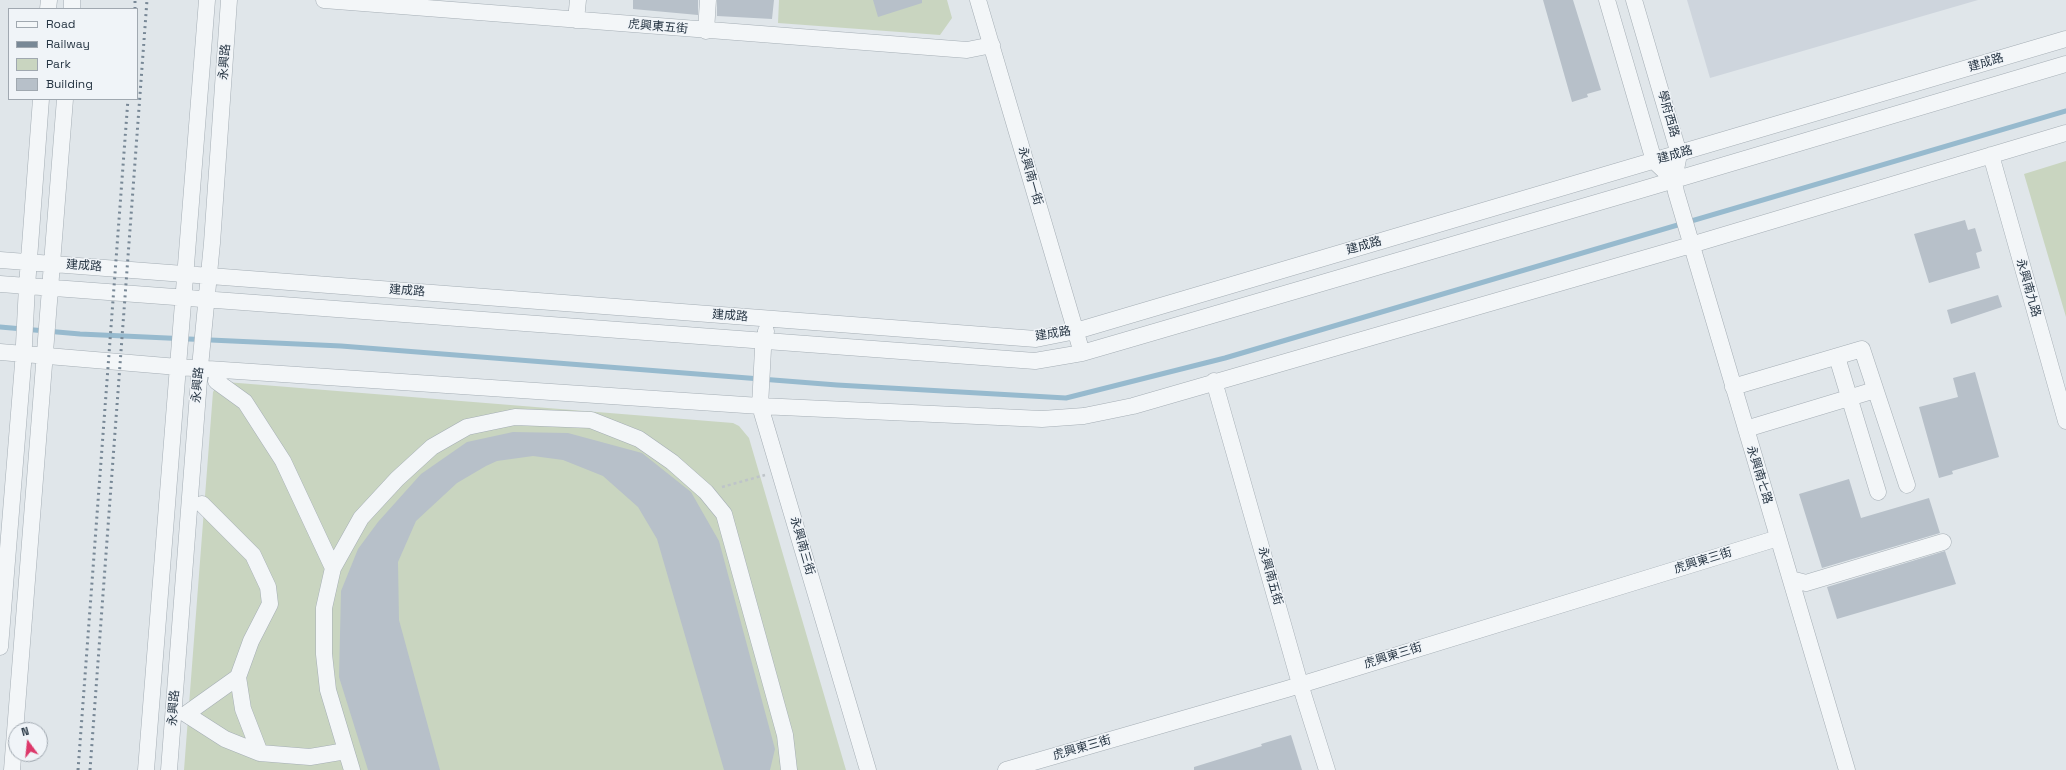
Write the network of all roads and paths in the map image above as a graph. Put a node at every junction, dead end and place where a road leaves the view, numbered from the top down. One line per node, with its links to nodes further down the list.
1 (207, 0): 26 (street, 永興路)
2 (229, 0): 27 (street, 永興路)
3 (324, 0): 9 (street, 虎興東五街)
4 (578, 0): 10 (street)
5 (708, 0): 11 (street)
6 (978, 0): 13 (street, 永興南一街)
7 (1607, 0): 20 (street)
8 (1634, 0): 18 (street, 學府西路)
9 (449, 5): 10 (street, 虎興東五街)
10 (576, 20): 11 (street, 虎興東五街)
11 (706, 31): 13 (street, 虎興東五街)
12 (2066, 39): 18 (street, 建成路)
13 (992, 45): 34 (street, 永興南一街)
14 (2066, 64): 21 (street, 建成路)
15 (42, 100): 24 (street)
16 (65, 100): 25 (street)
17 (2066, 133): 19 (street)
18 (1679, 154): 20 (street, 建成路); 21 (street, 學府西路)
19 (1991, 155): 22 (street); 49 (street, 永興南九路)
20 (1654, 161): 21 (street); 34 (street, 建成路)
21 (1675, 186): 22 (street, 永興南七路); 39 (street, 建成路)
22 (1690, 239): 44 (street); 45 (street, 永興南七路)
23 (0, 260): 24 (street, 建成路)
24 (29, 262): 25 (street, 建成路); 29 (street)
25 (52, 263): 26 (street, 建成路); 30 (street)
26 (185, 273): 27 (street, 建成路); 31 (street, 永興路)
27 (209, 276): 32 (street, 永興路); 33 (street, 建成路)
28 (0, 284): 29 (street, 建成路)
29 (27, 289): 30 (street, 建成路); 36 (street)
30 (51, 291): 31 (street, 建成路); 37 (street)
31 (183, 301): 32 (street, 建成路); 41 (street, 永興路)
32 (206, 302): 35 (street, 建成路); 42 (street, 永興路)
33 (768, 320): 34 (street, 建成路); 35 (street, 永興南三街)
34 (1076, 331): 39 (street, 永興南一街)
35 (764, 345): 39 (street, 建成路); 48 (street, 永興南三街)
36 (24, 348): 37 (street); 38 (street); 60 (street)
37 (44, 350): 41 (street); 61 (street)
38 (0, 352)
39 (1082, 352)
40 (1837, 356): 45 (street); 46 (street); 47 (street)
41 (178, 362): 42 (street); 68 (street, 永興路)
42 (200, 363): 48 (street); 69 (street, 永興路)
43 (216, 381): 58 (street)
44 (1214, 381): 48 (street); 64 (street, 永興南五街)
45 (1733, 386): 50 (street, 永興南七路)
46 (1875, 390): 47 (street); 52 (street)
47 (1849, 397): 50 (street); 54 (street)
48 (761, 400): 72 (street, 永興南三街)
49 (2066, 421)
50 (1746, 429): 56 (street, 永興南七路)
51 (765, 475): 53 (path)
52 (1907, 485)
53 (706, 492): 58 (street); 71 (street)
54 (1878, 492)
55 (202, 504): 63 (street)
56 (1778, 538): 59 (street, 永興南七路); 64 (street, 虎興東三街)
57 (1943, 542): 59 (street)
58 (333, 568): 65 (street)
59 (1790, 579): 75 (street, 永興南七路)
60 (1, 629): 61 (street); 62 (street)
61 (23, 631): 67 (street)
62 (0, 647)
63 (238, 677): 66 (street); 66 (street)
64 (1300, 684): 73 (street, 虎興東三街); 74 (street, 永興南五街)
65 (346, 751): 66 (street); 70 (street)
66 (260, 753)
67 (12, 770)
68 (146, 770)
69 (169, 770)
70 (352, 770)
71 (789, 770)
72 (868, 770)
73 (1006, 770)
74 (1327, 770)
75 (1847, 770)

